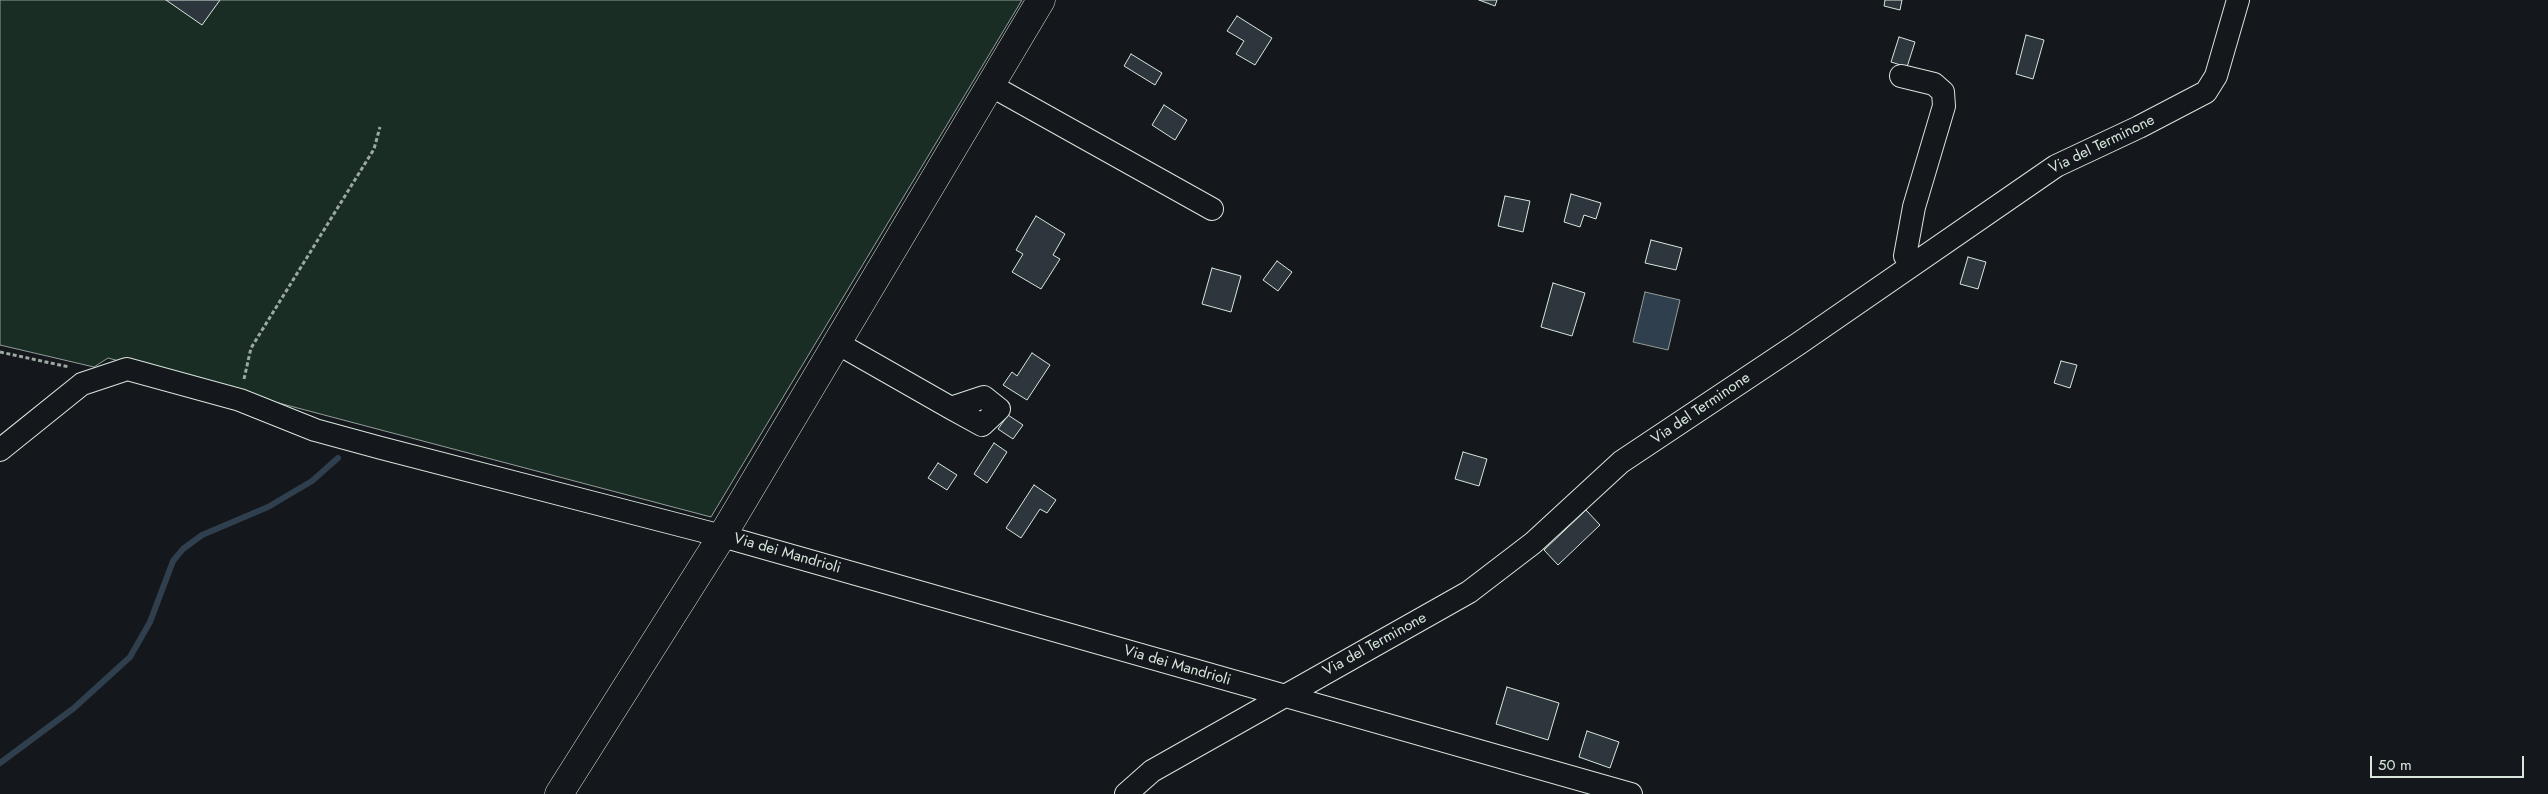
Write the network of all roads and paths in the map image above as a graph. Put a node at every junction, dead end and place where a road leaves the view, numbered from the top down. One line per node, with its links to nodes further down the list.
1 (1041, 0): 4 (main road)
2 (2238, 0): 15 (street, Via del Terminone)
3 (1901, 76): 7 (street)
4 (990, 85): 6 (street); 8 (main road)
5 (380, 127): 11 (path)
6 (1212, 209)
7 (1905, 256)
8 (837, 343): 12 (street); 14 (main road)
9 (0, 352): 10 (path)
10 (106, 376): 11 (street, Via dei Mandrioli); 13 (street, Via dei Mandrioli)
11 (240, 400): 14 (street, Via dei Mandrioli)
12 (951, 408)
13 (0, 450)
14 (722, 536): 15 (street, Via dei Mandrioli); 16 (main road)
15 (1284, 697): 17 (street, Via del Terminone); 18 (street, Via dei Mandrioli)
16 (559, 794)
17 (1126, 794)
18 (1631, 794)

